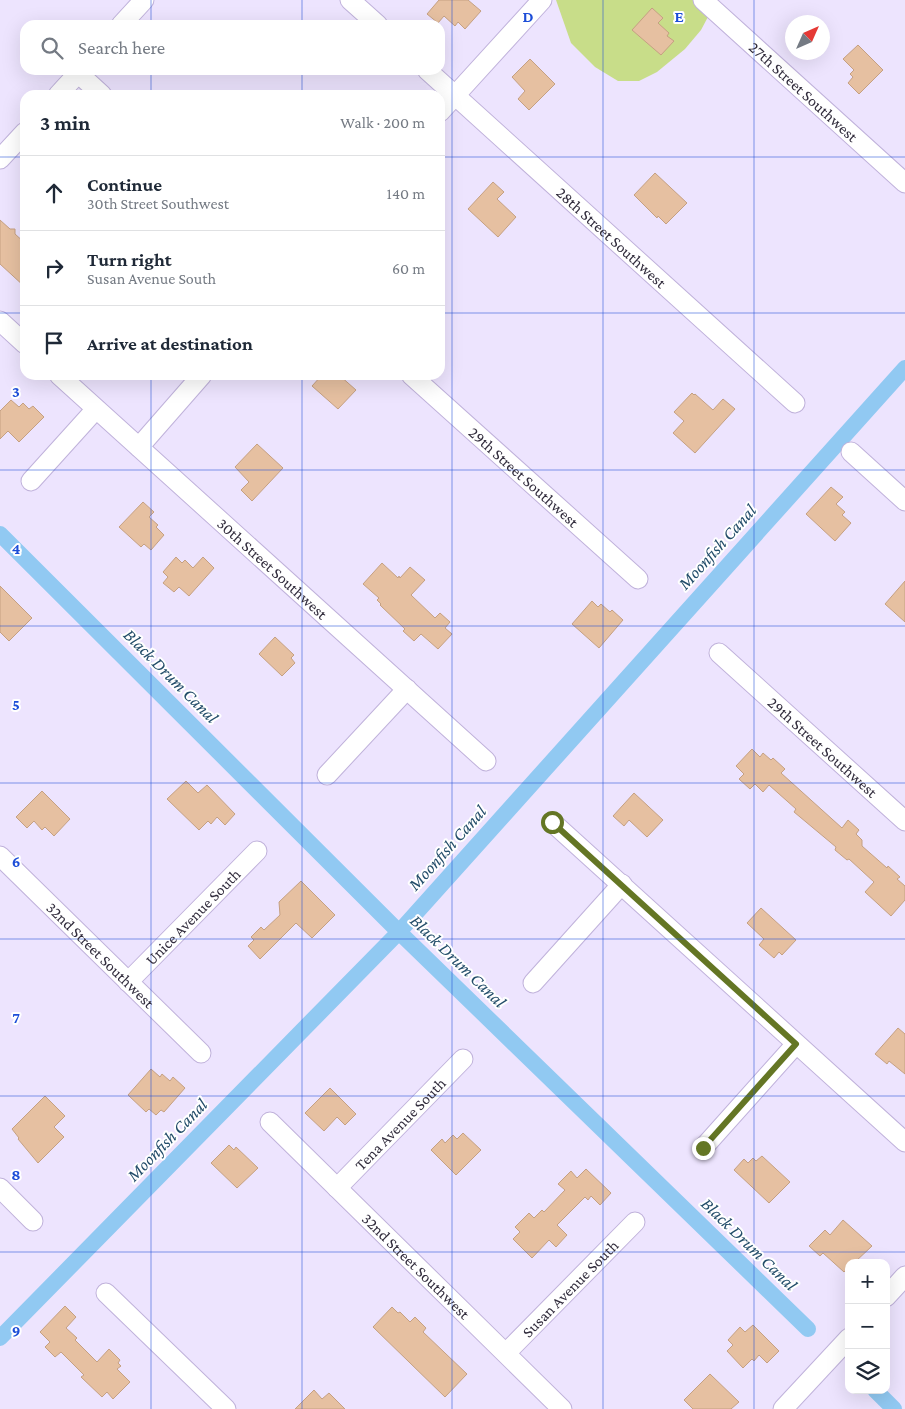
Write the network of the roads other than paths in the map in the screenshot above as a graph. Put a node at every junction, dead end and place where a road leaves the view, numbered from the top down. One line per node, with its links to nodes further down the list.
1 (144, 0): 5 (street)
2 (350, 0): 6 (street)
3 (542, 0): 12 (street)
4 (702, 0): 16 (street, 27th Street Southwest)
5 (126, 20)
6 (372, 20)
7 (76, 75): 10 (street)
8 (82, 75): 11 (street)
9 (433, 75): 12 (street, 28th Street Southwest)
10 (63, 90)
11 (97, 90)
12 (455, 95): 13 (street); 22 (street, 28th Street Southwest)
13 (445, 106)
14 (20, 137): 15 (street)
15 (0, 159)
16 (905, 183)
17 (0, 322): 18 (street)
18 (20, 340)
19 (64, 380): 23 (street, 30th Street Southwest)
20 (198, 380): 24 (street)
21 (417, 380): 28 (street, 29th Street Southwest)
22 (795, 403)
23 (96, 409): 24 (street, 30th Street Southwest); 26 (street)
24 (139, 447): 30 (street, 30th Street Southwest)
25 (851, 452): 27 (street)
26 (30, 481)
27 (905, 501)
28 (638, 579)
29 (719, 653): 33 (street, 29th Street Southwest)
30 (406, 689): 31 (street, 30th Street Southwest); 32 (street)
31 (486, 761)
32 (326, 775)
33 (905, 821)
34 (552, 822): 37 (street)
35 (257, 851): 38 (street, Unice Avenue South)
36 (0, 856): 38 (street, 32nd Street Southwest)
37 (622, 884): 39 (street); 40 (street)
38 (128, 982): 41 (street, 32nd Street Southwest)
39 (534, 984)
40 (796, 1044): 44 (street); 45 (street)
41 (201, 1053)
42 (463, 1059): 47 (street, Tena Avenue South)
43 (270, 1122): 47 (street, 32nd Street Southwest)
44 (905, 1142)
45 (703, 1148)
46 (0, 1188): 48 (street)
47 (338, 1188): 54 (street, 32nd Street Southwest)
48 (33, 1221)
49 (635, 1222): 54 (street, Susan Avenue South)
50 (905, 1276): 52 (street)
51 (106, 1293): 55 (street)
52 (890, 1293)
53 (845, 1342): 57 (street)
54 (506, 1353): 56 (street, 32nd Street Southwest)
55 (226, 1409)
56 (562, 1409)
57 (783, 1409)

